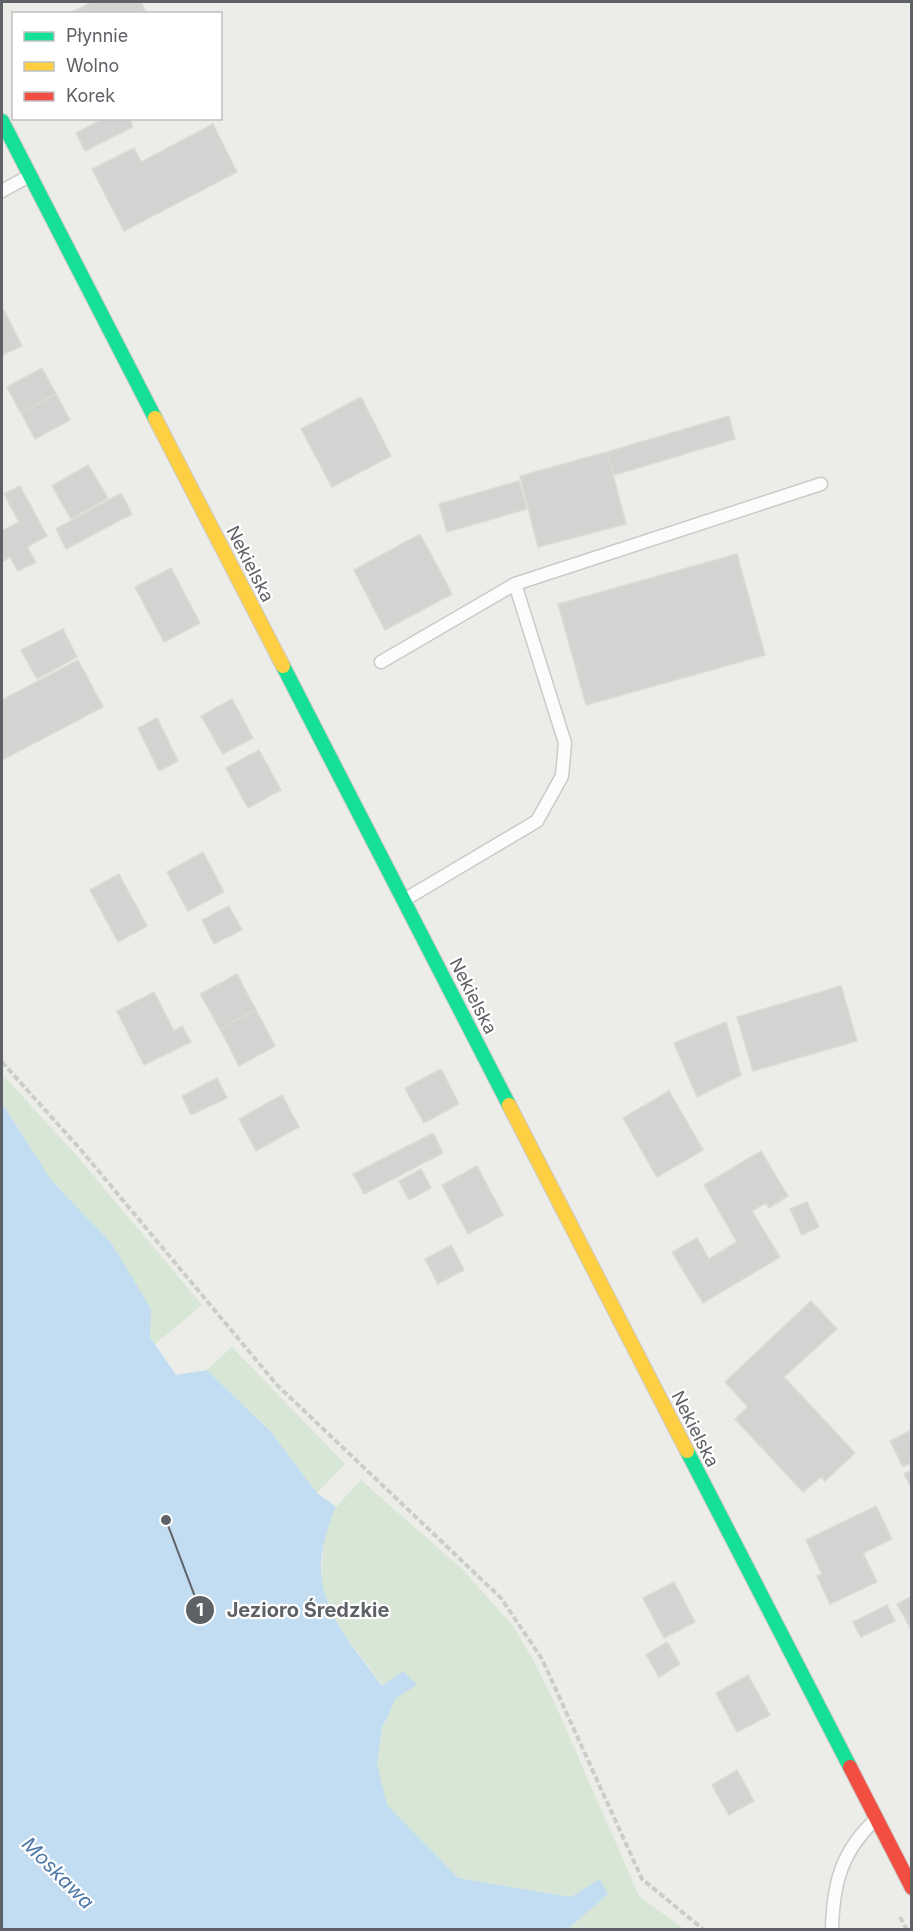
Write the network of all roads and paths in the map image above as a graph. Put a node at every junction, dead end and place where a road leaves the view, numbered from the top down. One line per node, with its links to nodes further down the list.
1 (2, 121): 2 (street, Nekielska)
2 (30, 176): 3 (lane); 7 (street, Nekielska)
3 (2, 191)
4 (821, 484): 5 (lane)
5 (515, 584): 6 (lane); 7 (lane)
6 (381, 662)
7 (403, 901): 9 (street, Nekielska)
8 (2, 1062): 11 (path)
9 (876, 1819): 10 (street, Nekielska); 12 (lane)
10 (912, 1888)
11 (704, 1929)
12 (832, 1929)

